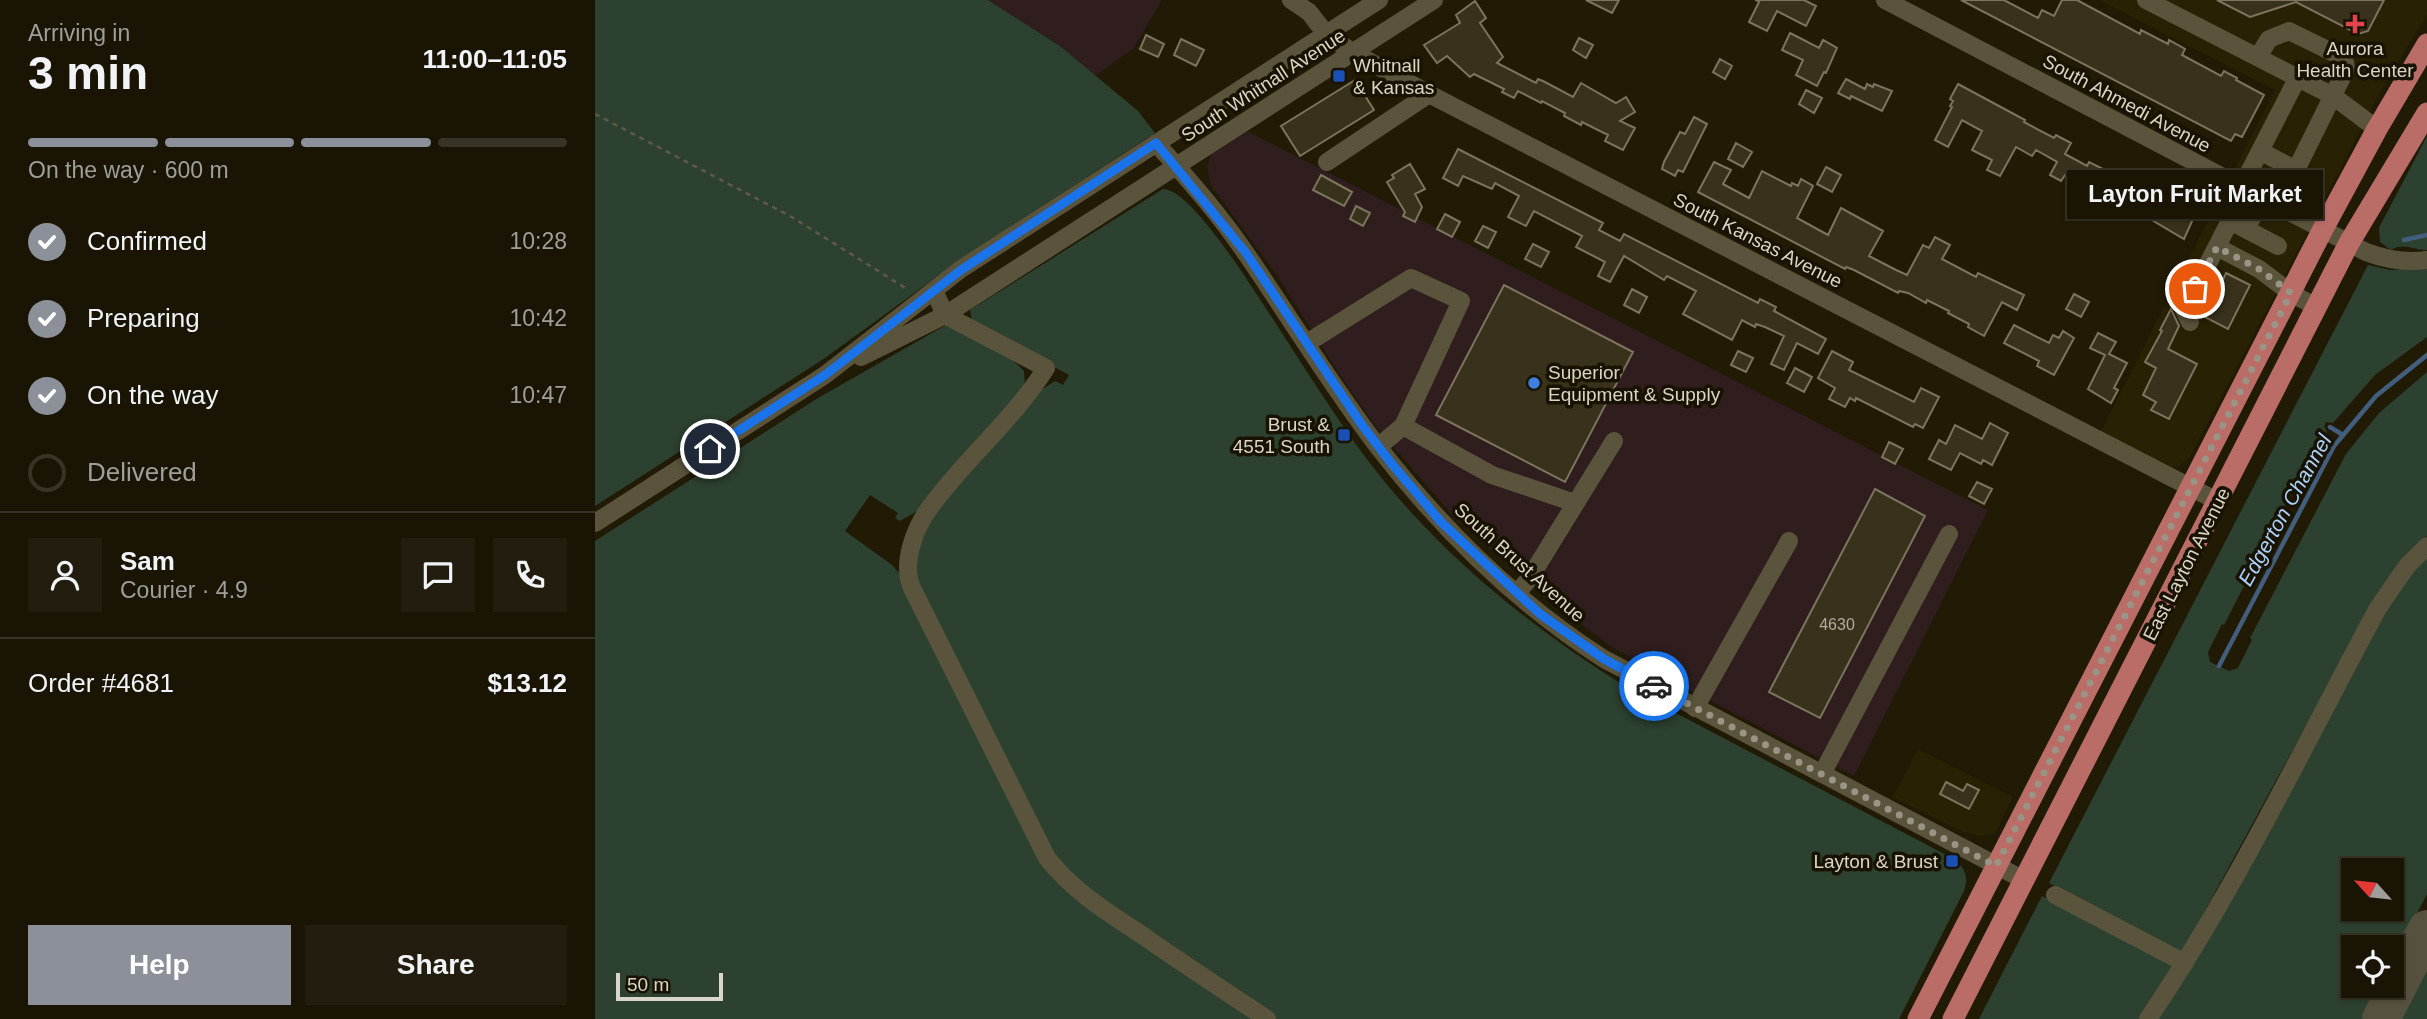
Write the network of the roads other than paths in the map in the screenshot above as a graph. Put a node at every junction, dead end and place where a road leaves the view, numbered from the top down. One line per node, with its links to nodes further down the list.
1 (1291, 0): 6 (street, South Kansas Avenue)
2 (1379, 0): 6 (street, South Whitnall Avenue)
3 (1434, 0): 8 (street, South Whitnall Avenue)
4 (1885, 0): 19 (street, South Ahmedi Avenue)
5 (2146, 0): 9 (street)
6 (1326, 34): 8 (street, South Kansas Avenue); 15 (street, South Whitnall Avenue)
7 (2427, 44): 14 (main road, East Layton Avenue)
8 (1352, 52): 11 (street, South Kansas Avenue); 18 (street, South Whitnall Avenue)
9 (2258, 57): 10 (street); 12 (street)
10 (2298, 77): 12 (street); 16 (street)
11 (1429, 94): 17 (street); 37 (street, South Kansas Avenue)
12 (2333, 96): 14 (street); 16 (street)
13 (2427, 113): 23 (main road, East Layton Avenue)
14 (2377, 128): 22 (main road, East Layton Avenue)
15 (1156, 143): 18 (street, South Brust Avenue); 27 (street, South Whitnall Avenue)
16 (2260, 151): 19 (street)
17 (1327, 162)
18 (1176, 166): 30 (street, South Whitnall Avenue); 32 (street, South Brust Avenue)
19 (2242, 186): 20 (street, South Ahmedi Avenue)
20 (2263, 197): 21 (street); 22 (street, South Ahmedi Avenue)
21 (2246, 229): 24 (street); 25 (street)
22 (2323, 229): 23 (street, South Ahmedi Avenue); 28 (main road, East Layton Avenue)
23 (2349, 243): 26 (street, South Ahmedi Avenue); 29 (main road, East Layton Avenue)
24 (2279, 246)
25 (2217, 247): 28 (street); 31 (street)
26 (2427, 260)
27 (934, 290): 30 (street); 33 (street, South Whitnall Avenue)
28 (2291, 293): 29 (street); 37 (main road, East Layton Avenue)
29 (2316, 307): 38 (main road, East Layton Avenue)
30 (945, 315): 33 (street, South Whitnall Avenue); 53 (street)
31 (2190, 323)
32 (1307, 343): 34 (street); 36 (street, South Brust Avenue)
33 (825, 375): 40 (street, South Whitnall Avenue)
34 (1403, 426): 36 (street); 39 (street)
35 (1613, 441): 39 (street)
36 (1378, 447): 44 (street, South Brust Avenue)
37 (2190, 487): 38 (street, South Kansas Avenue); 45 (main road, East Layton Avenue)
38 (2217, 501): 46 (main road, East Layton Avenue)
39 (1575, 503): 44 (street)
40 (595, 523)
41 (1948, 534): 48 (street)
42 (1789, 541): 47 (street)
43 (2427, 546): 52 (street)
44 (1517, 593): 47 (street, South Brust Avenue)
45 (2106, 651): 46 (street); 49 (main road, East Layton Avenue)
46 (2134, 665): 50 (main road, East Layton Avenue)
47 (1695, 708): 48 (street, South Brust Avenue)
48 (1822, 775): 49 (street, South Brust Avenue)
49 (1996, 866): 50 (street, South Brust Avenue); 54 (main road, East Layton Avenue)
50 (2024, 880): 55 (main road, East Layton Avenue)
51 (2055, 895): 52 (street)
52 (2185, 963): 56 (street)
53 (1267, 1019)
54 (1918, 1019)
55 (1953, 1019)
56 (2148, 1019)

